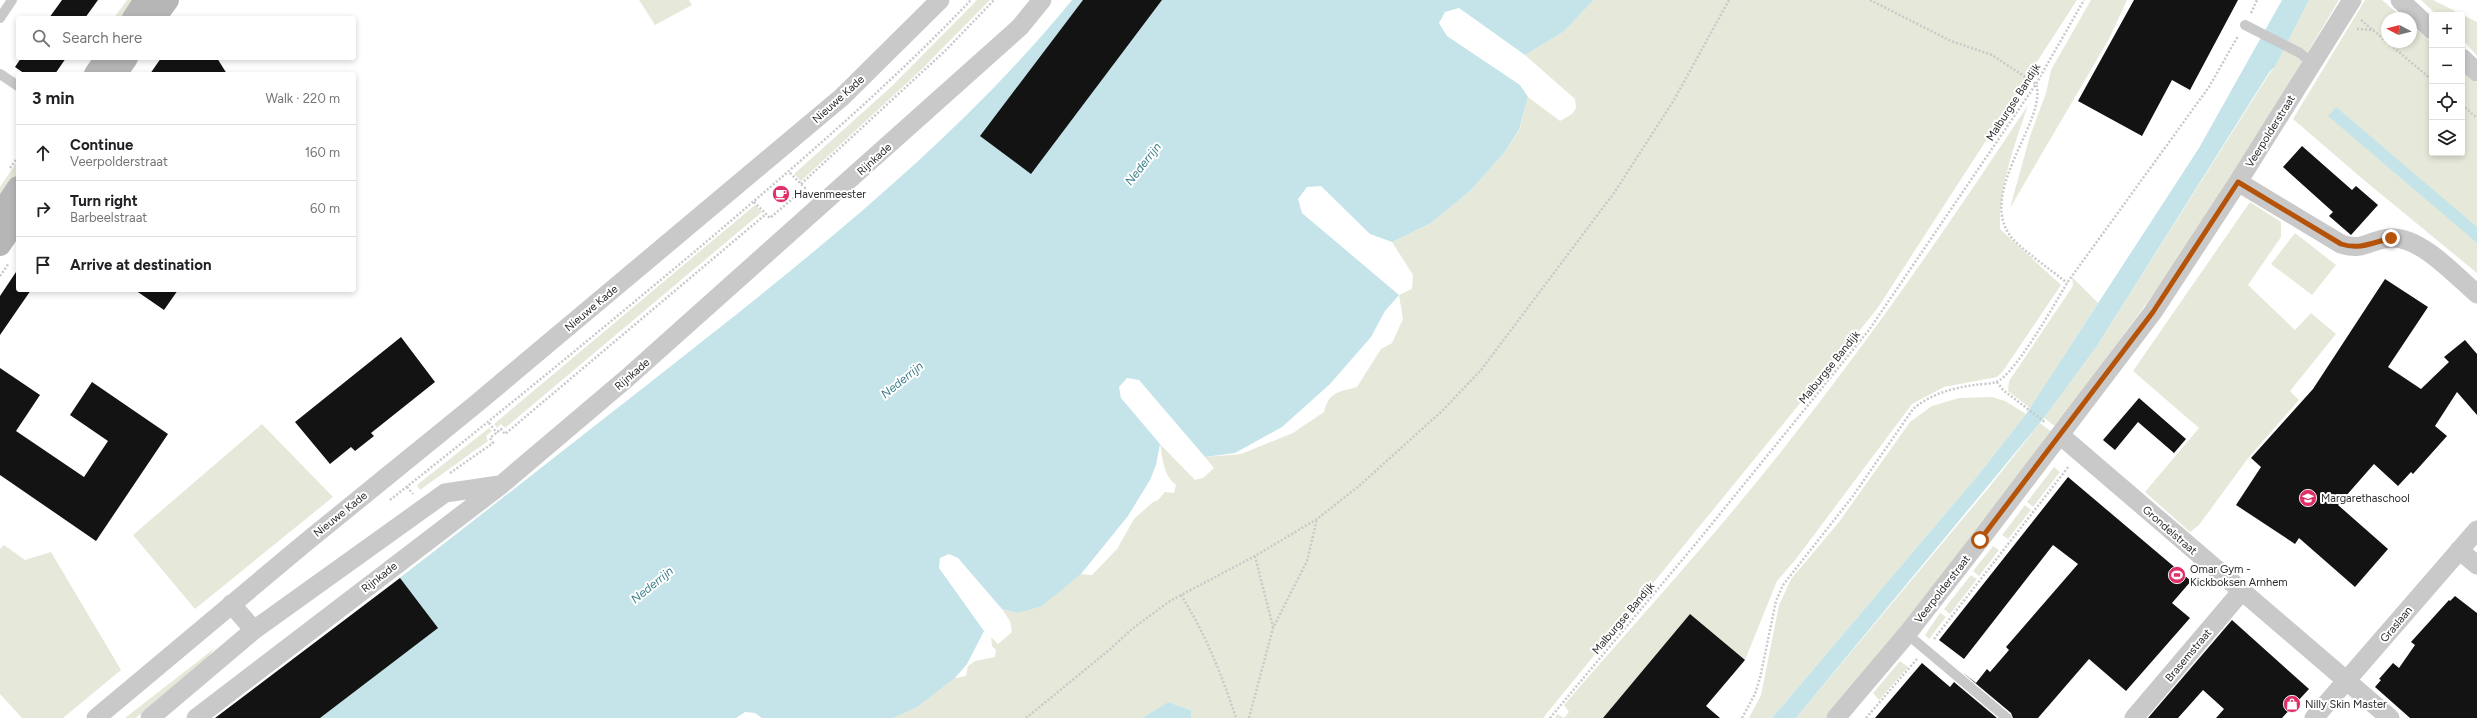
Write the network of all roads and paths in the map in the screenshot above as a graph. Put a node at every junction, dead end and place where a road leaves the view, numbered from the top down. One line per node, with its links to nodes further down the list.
1 (12, 0): 15 (lane)
2 (145, 0): 13 (main road)
3 (168, 0): 14 (main road)
4 (940, 0): 60 (street, Nieuwe Kade)
5 (971, 0): 34 (path, Nieuwe Kade)
6 (994, 0): 36 (path)
7 (1042, 0): 50 (street, Rijnkade)
8 (1729, 0): 53 (path)
9 (1870, 0): 30 (path)
10 (2084, 0): 30 (path, Malburgse Bandijk)
11 (2352, 0): 21 (street, Veerpolderstraat)
12 (2400, 0): 17 (street)
13 (134, 16)
14 (156, 16)
15 (0, 18)
16 (2245, 25): 21 (lane); 43 (path)
17 (2429, 27)
18 (2355, 29): 19 (path)
19 (2381, 36)
20 (2394, 48): 29 (path)
21 (2306, 58): 35 (street, Veerpolderstraat)
22 (105, 60): 25 (main road)
23 (126, 60): 26 (main road)
24 (2465, 61): 27 (street)
25 (96, 72)
26 (117, 72)
27 (2477, 72)
28 (0, 74): 31 (lane)
29 (2429, 77)
30 (2036, 84): 43 (path); 73 (path, Malburgse Bandijk)
31 (16, 85)
32 (2465, 108): 33 (path)
33 (2477, 118)
34 (789, 172): 36 (path); 38 (path, Nieuwe Kade)
35 (2238, 182): 44 (street); 46 (street, Veerpolderstraat)
36 (801, 184): 40 (path)
37 (16, 190): 39 (main road)
38 (754, 202): 40 (path); 47 (path, Nieuwe Kade)
39 (0, 214)
40 (766, 214): 47 (path)
41 (16, 222): 42 (main road)
42 (0, 246)
43 (2067, 283): 45 (path)
44 (2477, 294)
45 (1997, 382): 46 (path); 74 (path)
46 (2055, 430): 48 (street, Grondelstraat); 63 (street, Veerpolderstraat)
47 (497, 433): 49 (path)
48 (2080, 452): 58 (street, Grondelstraat); 64 (path)
49 (446, 475)
50 (501, 484): 62 (street); 69 (street, Rijnkade)
51 (407, 487): 52 (path)
52 (416, 496)
53 (1317, 519): 56 (path); 61 (path)
54 (2477, 530): 55 (street, Graslaan)
55 (2459, 550): 57 (street); 65 (street, Graslaan)
56 (1255, 556): 59 (path); 61 (path)
57 (2477, 566)
58 (2241, 592): 65 (street, Grondelstraat); 77 (street, Brasemstraat)
59 (1181, 595): 70 (path); 71 (path)
60 (231, 604): 62 (street); 67 (street, Nieuwe Kade)
61 (1273, 628): 72 (path)
62 (254, 630): 68 (street)
63 (1907, 634): 64 (lane); 66 (street, Veerpolderstraat)
64 (1926, 649): 75 (path); 76 (lane)
65 (2346, 682): 78 (street, Graslaan); 79 (street, Grondelstraat)
66 (1846, 715)
67 (96, 718)
68 (150, 718)
69 (196, 718)
70 (1026, 718)
71 (1236, 718)
72 (1249, 718)
73 (1550, 718)
74 (1742, 718)
75 (1866, 718)
76 (2007, 718)
77 (2134, 718)
78 (2314, 718)
79 (2390, 718)

